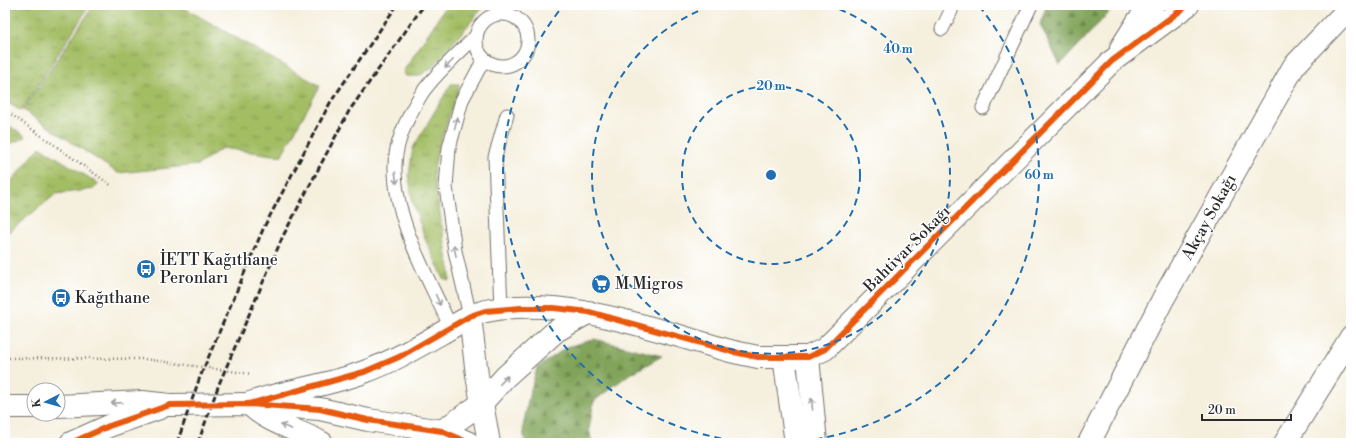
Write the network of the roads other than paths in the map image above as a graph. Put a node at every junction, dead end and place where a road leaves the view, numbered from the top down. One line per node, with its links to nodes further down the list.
1 (951, 5): 7 (lane)
2 (1031, 5): 11 (lane)
3 (1153, 5): 10 (street, Bahtiyar Sokağı)
4 (1188, 5): 10 (street, Bahtiyar Sokağı)
5 (1351, 6): 33 (street, Akçay Sokağı)
6 (508, 9): 8 (lane); 9 (lane)
7 (942, 29)
8 (476, 36): 9 (lane); 16 (lane, one-way to 16)
9 (484, 59): 15 (lane, one-way to 9)
10 (1112, 61): 19 (street, Bahtiyar Sokağı)
11 (983, 108)
12 (507, 115): 13 (lane)
13 (501, 309): 14 (street, Bahtiyar Sokağı); 15 (street, Bahtiyar Sokağı)
14 (589, 312): 18 (street, Bahtiyar Sokağı); 20 (street, one-way to 14)
15 (470, 316): 16 (street, Bahtiyar Sokağı); 20 (street)
16 (451, 328): 21 (street, Bahtiyar Sokağı)
17 (1351, 337): 34 (street)
18 (784, 357): 19 (street, Bahtiyar Sokağı); 31 (street)
19 (808, 357): 32 (street, one-way to 19)
20 (482, 403): 26 (street); 30 (street)
21 (249, 404): 22 (street); 26 (street); 28 (street, one-way to 21)
22 (170, 405): 23 (street, one-way to 23); 27 (street)
23 (66, 406)
24 (5, 407): 25 (street)
25 (26, 407)
26 (440, 437): 29 (street)
27 (71, 443)
28 (322, 443)
29 (469, 443)
30 (489, 443)
31 (796, 443)
32 (816, 443)
33 (1090, 443)
34 (1285, 443)

